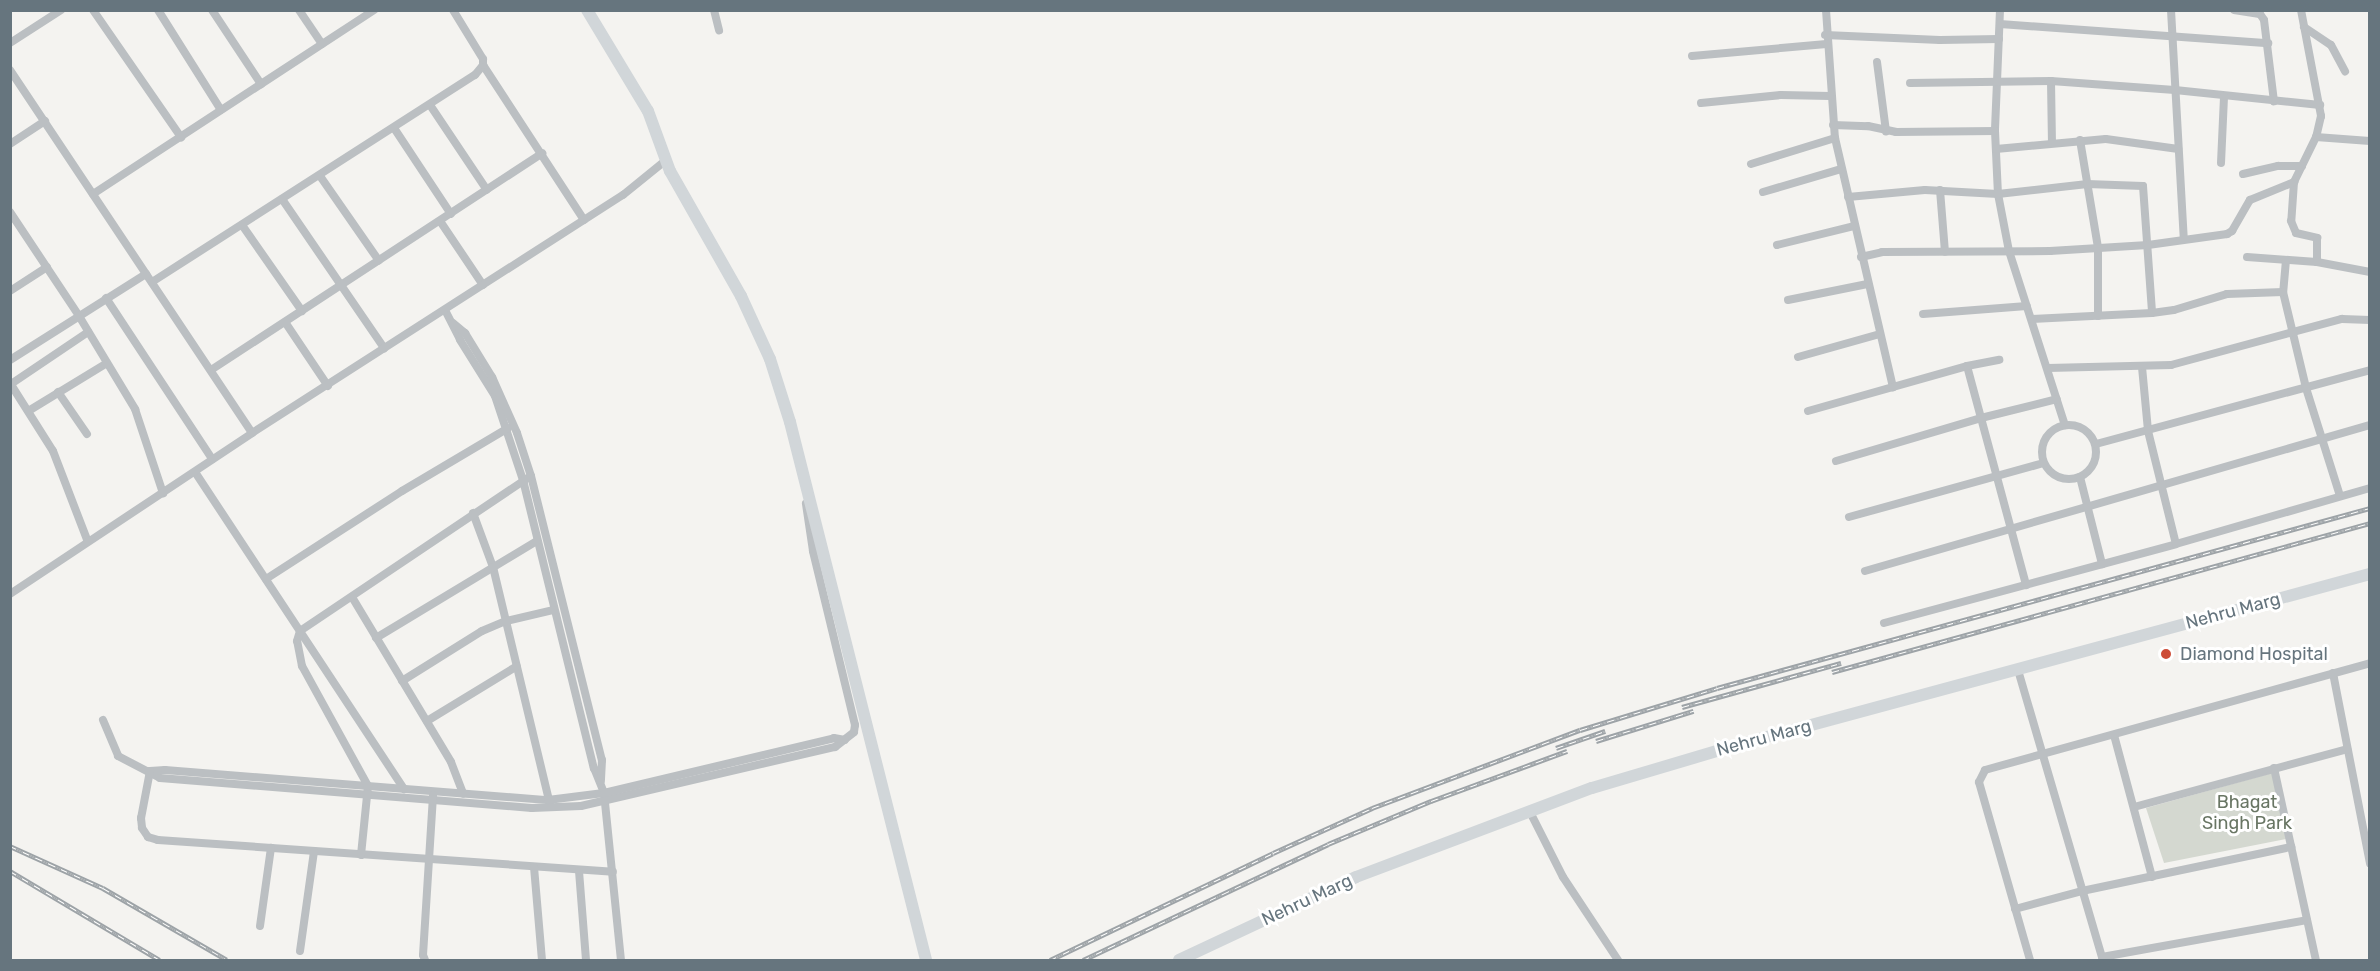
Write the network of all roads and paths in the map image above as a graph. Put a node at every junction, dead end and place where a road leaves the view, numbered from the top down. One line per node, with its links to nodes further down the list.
1 (61, 10): 21 (street)
2 (93, 10): 47 (street)
3 (158, 10): 41 (street)
4 (212, 10): 33 (street)
5 (299, 10): 23 (street)
6 (453, 10): 27 (street)
7 (587, 10): 57 (street)
8 (714, 10): 17 (street)
9 (1826, 10): 18 (street)
10 (2000, 10): 15 (street)
11 (2171, 10): 19 (street)
12 (2234, 10): 22 (street)
13 (2301, 10): 16 (street)
14 (370, 12): 23 (street)
15 (2000, 24): 19 (street); 20 (street)
16 (2304, 27): 29 (street); 40 (street)
17 (719, 30)
18 (1825, 34): 20 (street); 24 (street)
19 (2173, 35): 22 (street); 34 (street)
20 (1999, 39): 32 (street)
21 (10, 43)
22 (2268, 43): 37 (street)
23 (322, 44): 33 (street)
24 (1826, 44): 25 (street); 35 (street)
25 (1692, 56)
26 (1877, 62): 46 (street)
27 (483, 64): 39 (street); 56 (street)
28 (10, 70): 42 (street)
29 (2345, 71)
30 (2051, 81): 32 (street); 34 (street); 52 (street)
31 (1910, 82): 32 (street)
32 (1997, 82): 45 (street)
33 (261, 84): 41 (street)
34 (2175, 90): 36 (street); 55 (street)
35 (1830, 96): 38 (street); 43 (street)
36 (2224, 96): 37 (street); 58 (street)
37 (2274, 101): 40 (street)
38 (1701, 103)
39 (430, 105): 44 (street); 66 (street)
40 (2320, 105): 48 (street)
41 (222, 110): 47 (street)
42 (45, 122): 53 (street); 69 (street)
43 (1833, 125): 46 (street); 49 (street)
44 (394, 128): 63 (street); 74 (street)
45 (1995, 130): 46 (street); 54 (street)
46 (1886, 131)
47 (181, 137): 69 (street)
48 (2316, 137): 51 (street); 60 (street)
49 (1835, 138): 59 (street); 61 (street)
50 (2080, 140): 52 (street); 55 (street); 65 (street)
51 (2370, 141)
52 (2052, 142): 54 (street)
53 (10, 144)
54 (1995, 149): 70 (street)
55 (2178, 149): 79 (street)
56 (542, 153): 66 (street); 75 (street)
57 (666, 160): 75 (street); 145 (street)
58 (2221, 163)
59 (1751, 164)
60 (2302, 166): 62 (street); 64 (street)
61 (1842, 169): 68 (street); 71 (street)
62 (2244, 174)
63 (320, 176): 72 (street); 88 (street)
64 (2294, 182): 79 (street); 89 (street)
65 (2087, 184): 70 (street); 81 (street); 82 (street)
66 (487, 190): 74 (street)
67 (1940, 190): 70 (street); 71 (street); 84 (street)
68 (1763, 192)
69 (93, 194): 92 (street)
70 (1998, 194): 83 (street)
71 (1848, 197): 78 (street)
72 (282, 199): 77 (street); 96 (street)
73 (10, 212): 90 (street)
74 (451, 214): 76 (street)
75 (584, 220): 95 (street)
76 (440, 221): 88 (street); 95 (street)
77 (242, 225): 93 (street); 103 (street)
78 (1854, 226): 80 (street); 85 (street)
79 (2184, 239): 81 (street)
80 (1777, 245)
81 (2148, 245): 82 (street); 104 (street)
82 (2098, 248): 83 (street); 107 (street)
83 (2009, 251): 84 (street); 101 (street)
84 (1945, 252): 85 (street)
85 (1861, 256): 94 (street)
86 (2247, 257): 87 (street)
87 (2286, 260): 89 (street); 98 (street)
88 (379, 261): 96 (street)
89 (2317, 262): 91 (street)
90 (47, 267): 97 (street); 106 (street)
91 (2370, 272)
92 (146, 274): 93 (street); 99 (street)
93 (152, 282): 123 (street)
94 (1867, 284): 100 (street); 114 (street)
95 (483, 285): 102 (street)
96 (340, 286): 103 (street); 115 (street)
97 (10, 291)
98 (2283, 292): 104 (street); 113 (street)
99 (106, 298): 106 (street); 142 (street)
100 (1788, 300)
101 (2027, 306): 105 (street); 108 (street)
102 (445, 310): 111 (street); 115 (street)
103 (302, 311): 110 (street)
104 (2152, 313): 107 (street)
105 (1923, 314)
106 (79, 316): 112 (street); 117 (street)
107 (2097, 316): 108 (street)
108 (2032, 319): 122 (street)
109 (2370, 320): 113 (street)
110 (285, 322): 123 (street); 126 (street)
111 (453, 323): 136 (street); 149 (street)
112 (88, 332): 119 (street); 125 (street)
113 (2292, 333): 121 (street); 128 (street)
114 (1880, 334): 116 (street); 127 (street)
115 (384, 348): 126 (street)
116 (1798, 357)
117 (10, 360)
118 (1999, 360): 120 (street)
119 (107, 363): 129 (street); 152 (street)
120 (1967, 366): 127 (street); 133 (street)
121 (2142, 367): 122 (street); 137 (street)
122 (2048, 368): 130 (street)
123 (211, 370): 138 (street)
124 (2370, 370): 128 (street)
125 (11, 383): 131 (street)
126 (328, 386): 138 (street)
127 (1893, 387): 132 (street)
128 (2306, 388): 137 (street); 140 (street)
129 (58, 392): 131 (street); 139 (street)
130 (2057, 399): 133 (street); 134 (street)
131 (30, 410): 159 (street)
132 (1809, 411)
133 (1981, 418): 143 (street); 147 (street)
134 (2065, 425): 141 (street); 144 (street)
135 (2370, 425): 140 (street)
136 (508, 428): 149 (street); 165 (street)
137 (2148, 431): 141 (street); 150 (street)
138 (252, 433): 142 (street)
139 (87, 434)
140 (2321, 439): 150 (street); 153 (street)
141 (2096, 444): 148 (street)
142 (212, 459): 146 (street)
143 (1836, 461)
144 (2044, 463): 147 (street); 148 (street)
145 (802, 465): 191 (street); 215 (street)
146 (195, 472): 152 (street); 165 (street)
147 (1996, 476): 156 (street); 157 (street)
148 (2080, 477): 154 (street)
149 (527, 478): 155 (street); 158 (street); 186 (street)
150 (2161, 484): 154 (street); 160 (street)
151 (2370, 488): 153 (street)
152 (163, 493): 159 (street)
153 (2340, 496): 160 (street)
154 (2088, 506): 157 (street); 161 (street)
155 (472, 513): 162 (street); 168 (street)
156 (1849, 517)
157 (2010, 529): 163 (street); 166 (street)
158 (537, 541): 162 (street); 169 (street)
159 (88, 542): 167 (street)
160 (2176, 544): 161 (street)
161 (2102, 564): 166 (street)
162 (493, 567): 170 (street); 173 (street)
163 (1865, 571)
164 (2370, 574): 176 (street, Nehru Marg)
165 (266, 579): 172 (street)
166 (2026, 585): 171 (street)
167 (10, 594)
168 (352, 597): 172 (street); 173 (street)
169 (554, 610): 170 (street); 186 (street)
170 (506, 621): 175 (street); 178 (street)
171 (1884, 623)
172 (300, 631): 187 (street); 188 (street)
173 (376, 638): 178 (street)
174 (2370, 663): 177 (street)
175 (516, 666): 180 (street); 192 (street)
176 (2018, 670): 183 (street); 194 (street, Nehru Marg)
177 (2333, 673): 181 (street); 182 (street)
178 (402, 681): 180 (street)
179 (103, 720): 185 (street)
180 (427, 721): 189 (street)
181 (2114, 735): 183 (street); 193 (street)
182 (2347, 749): 184 (street); 200 (street)
183 (2043, 755): 205 (street); 206 (street)
184 (2274, 768): 193 (street); 195 (street)
185 (150, 771): 188 (street); 196 (street)
186 (601, 781): 191 (street)
187 (404, 789): 188 (street); 190 (street)
188 (368, 791): 190 (street); 198 (street)
189 (464, 794): 190 (street); 192 (street)
190 (433, 796): 192 (street); 199 (street)
191 (604, 797): 192 (street); 203 (street)
192 (549, 804)
193 (2134, 807): 204 (street)
194 (1529, 810): 216 (street, Nehru Marg); 217 (street)
195 (2291, 847): 204 (street); 207 (street)
196 (271, 848): 197 (street); 208 (street)
197 (314, 851): 198 (street); 209 (street)
198 (361, 855): 199 (street)
199 (429, 860): 201 (street); 211 (street)
200 (2369, 860)
201 (534, 867): 202 (street); 212 (street)
202 (579, 871): 203 (street); 213 (street)
203 (613, 873): 214 (street)
204 (2152, 877): 205 (street)
205 (2082, 891): 206 (street); 210 (street)
206 (2015, 909): 218 (street)
207 (2307, 920): 210 (street); 219 (street)
208 (260, 926)
209 (300, 951)
210 (2102, 959)
211 (425, 960)
212 (542, 960)
213 (586, 960)
214 (621, 960)
215 (926, 960)
216 (1179, 960)
217 (1618, 960)
218 (2030, 960)
219 (2316, 960)

